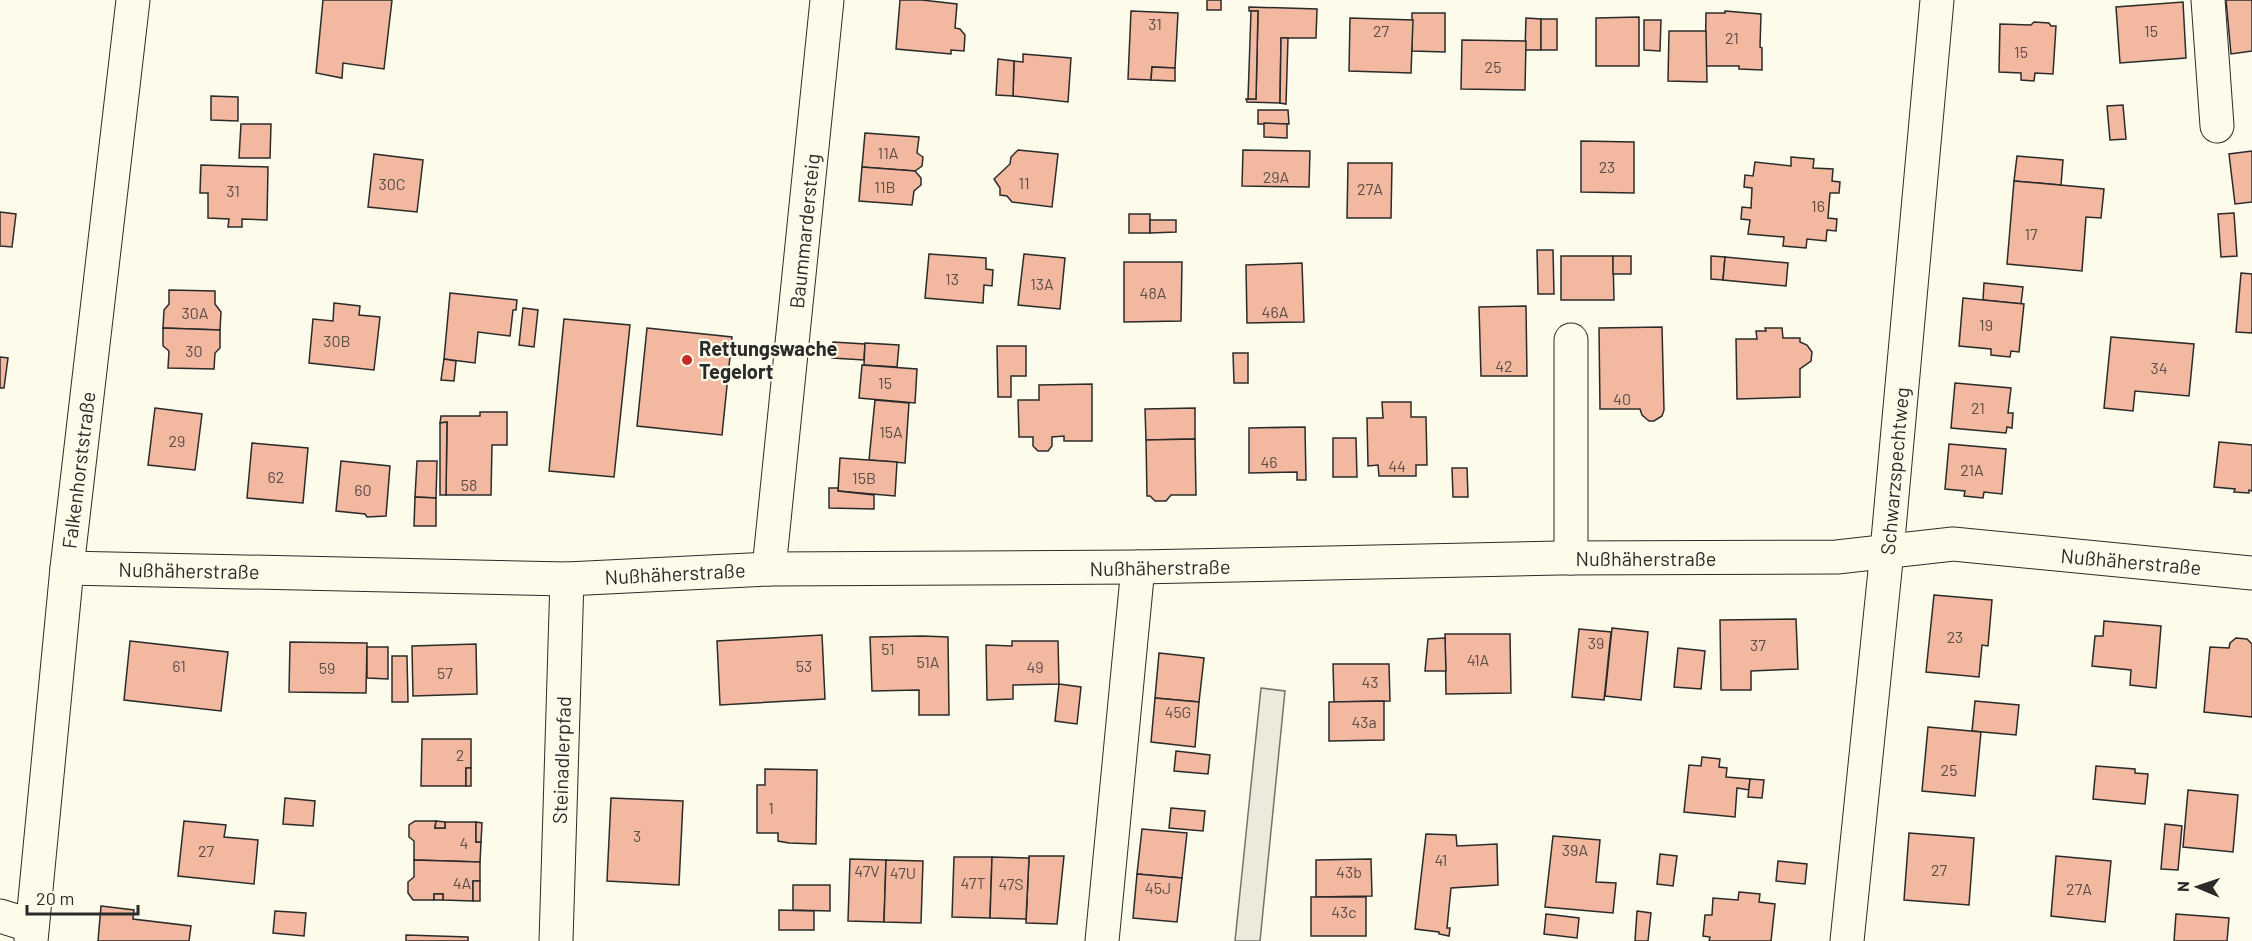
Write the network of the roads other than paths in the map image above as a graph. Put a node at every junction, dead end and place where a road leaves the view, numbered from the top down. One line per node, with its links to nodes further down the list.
1 (133, 0): 10 (street, Falkenhorststraße)
2 (827, 0): 11 (street, Baummardersteig)
3 (1937, 0): 7 (street, Schwarzspechtweg)
4 (2208, 0): 5 (street)
5 (2217, 126)
6 (1571, 340): 8 (street)
7 (1887, 551): 8 (street, Nußhäherstraße); 12 (street, Nußhäherstraße); 18 (street, Schwarzspechtweg)
8 (1570, 558): 9 (street, Nußhäherstraße)
9 (1138, 567): 11 (street, Nußhäherstraße); 17 (street)
10 (67, 568): 13 (street, Nußhäherstraße); 15 (street, Falkenhorststraße)
11 (769, 569): 13 (street, Nußhäherstraße)
12 (2252, 573)
13 (567, 579): 16 (street, Steinadlerpfad)
14 (0, 916): 15 (street)
15 (31, 933)
16 (556, 941)
17 (1102, 941)
18 (1847, 941)

